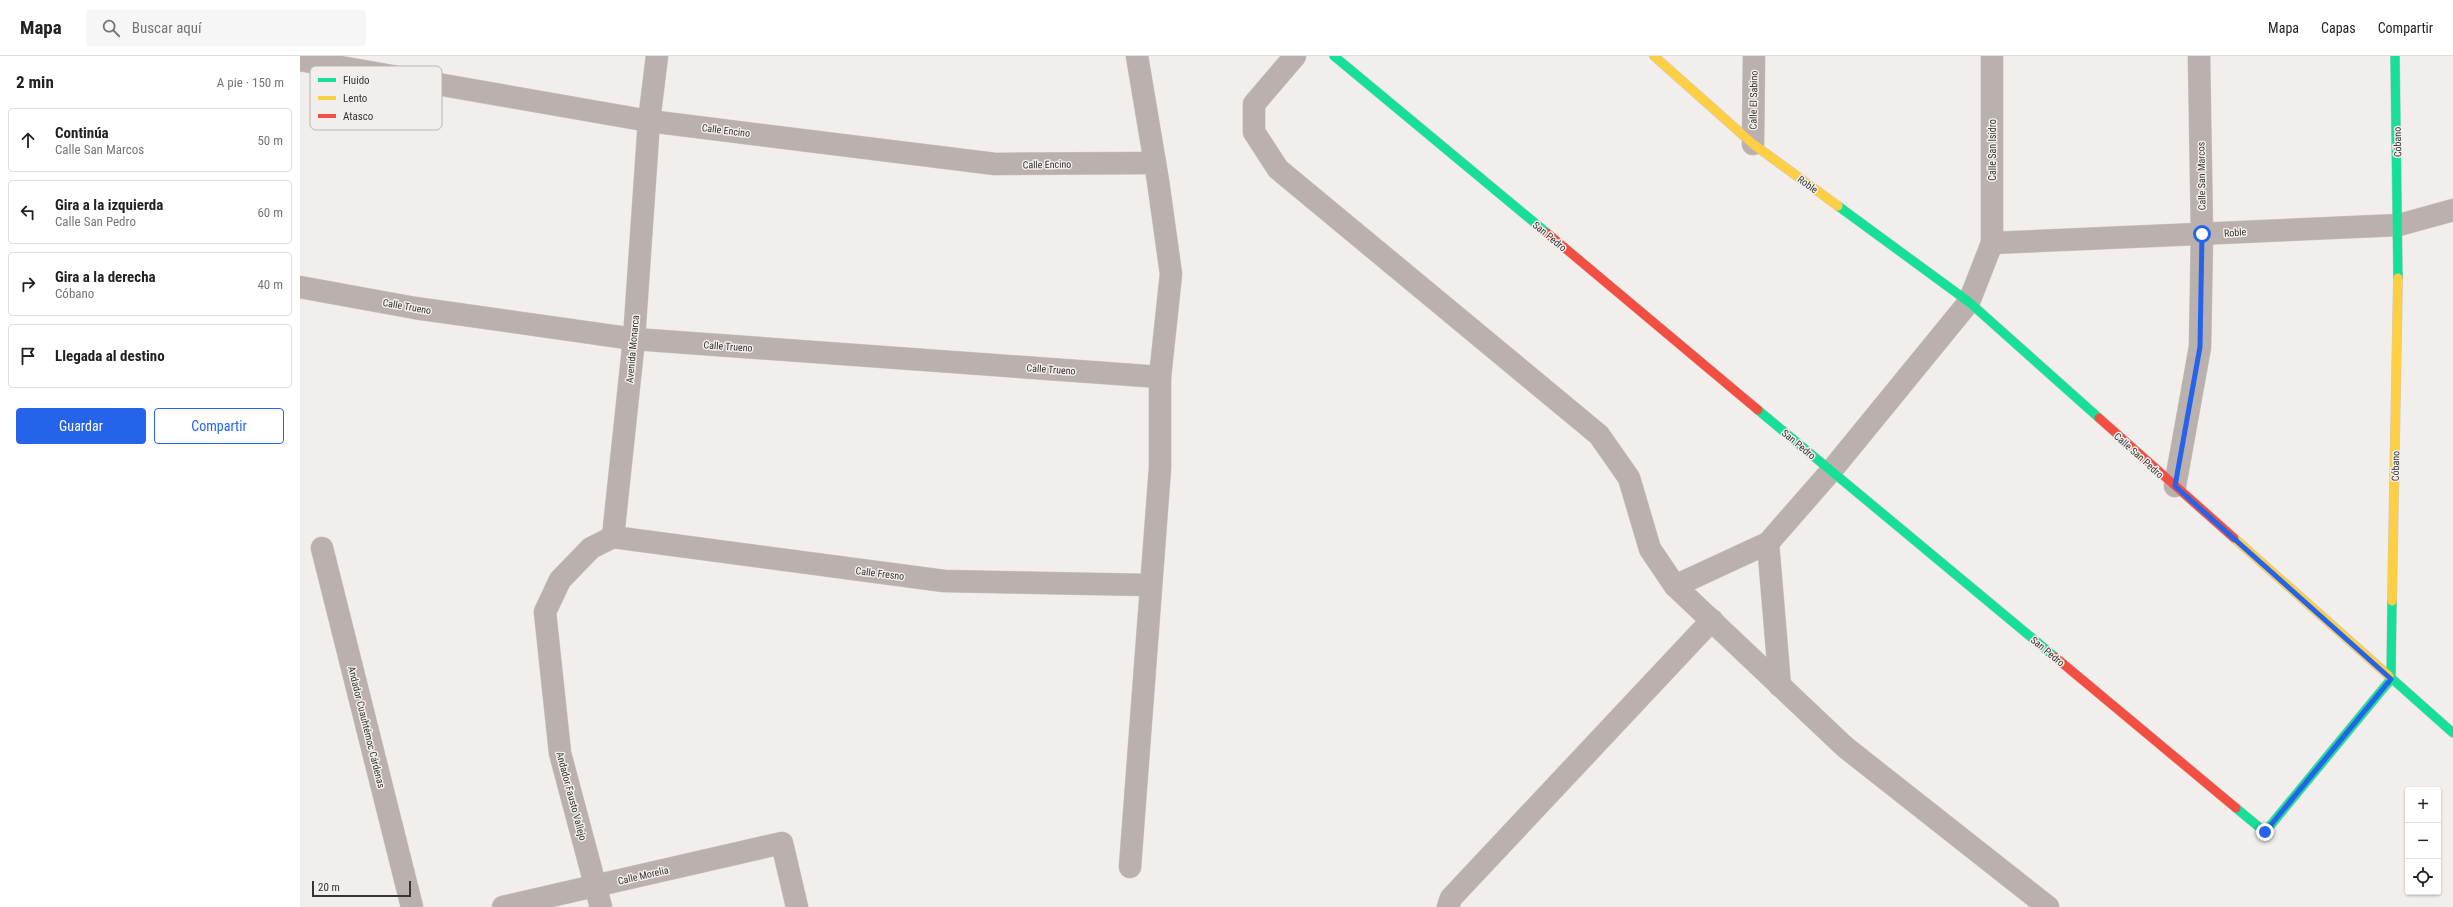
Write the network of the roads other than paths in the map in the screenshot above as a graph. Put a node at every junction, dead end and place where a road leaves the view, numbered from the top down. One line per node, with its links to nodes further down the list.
1 (657, 56): 13 (street, Avenida Monarca)
2 (1137, 56): 15 (street)
3 (1295, 56): 30 (street)
4 (1334, 56): 24 (street, San Pedro)
5 (1654, 56): 14 (street, Roble)
6 (1754, 56): 14 (street, Calle El Sabino)
7 (1992, 56): 19 (street, Calle San Isidro)
8 (2199, 56): 18 (street, Calle San Marcos)
9 (2395, 56): 17 (street, Cóbano)
10 (300, 60): 11 (street, Calle Encino)
11 (334, 66)
12 (442, 85): 13 (street, Calle Encino)
13 (650, 121): 15 (street, Calle Encino); 22 (street, Avenida Monarca)
14 (1753, 144): 21 (street, Roble)
15 (1155, 163): 23 (street)
16 (2453, 210): 17 (street, Roble)
17 (2399, 225): 18 (street, Roble); 32 (street, Cóbano)
18 (2202, 234): 19 (street, Roble); 25 (street, Calle San Marcos)
19 (1992, 243): 21 (street)
20 (300, 287): 22 (street, Calle Trueno)
21 (1969, 302): 24 (street); 25 (street, Calle San Pedro)
22 (634, 339): 23 (street, Calle Trueno); 26 (street, Avenida Monarca)
23 (1160, 377): 29 (street)
24 (1831, 470): 27 (street); 32 (street, San Pedro)
25 (2175, 486): 32 (street, Calle San Pedro)
26 (613, 537): 29 (street, Calle Fresno); 36 (street, Andador Fausto Vallejo)
27 (1768, 543): 30 (street); 33 (street)
28 (322, 548): 37 (street, Andador Cuauhtémoc Cárdenas)
29 (1149, 585): 35 (street)
30 (1675, 586): 31 (street)
31 (1712, 620): 33 (street); 41 (street)
32 (2391, 679): 34 (street, Calle San Pedro)
33 (1780, 686): 42 (street)
34 (2453, 733)
35 (1130, 867)
36 (596, 886): 38 (street, Calle Morelia); 39 (street, Andador Fausto Vallejo); 40 (street, Calle Morelia)
37 (412, 907)
38 (503, 907)
39 (601, 907)
40 (797, 907)
41 (1448, 907)
42 (2048, 907)

